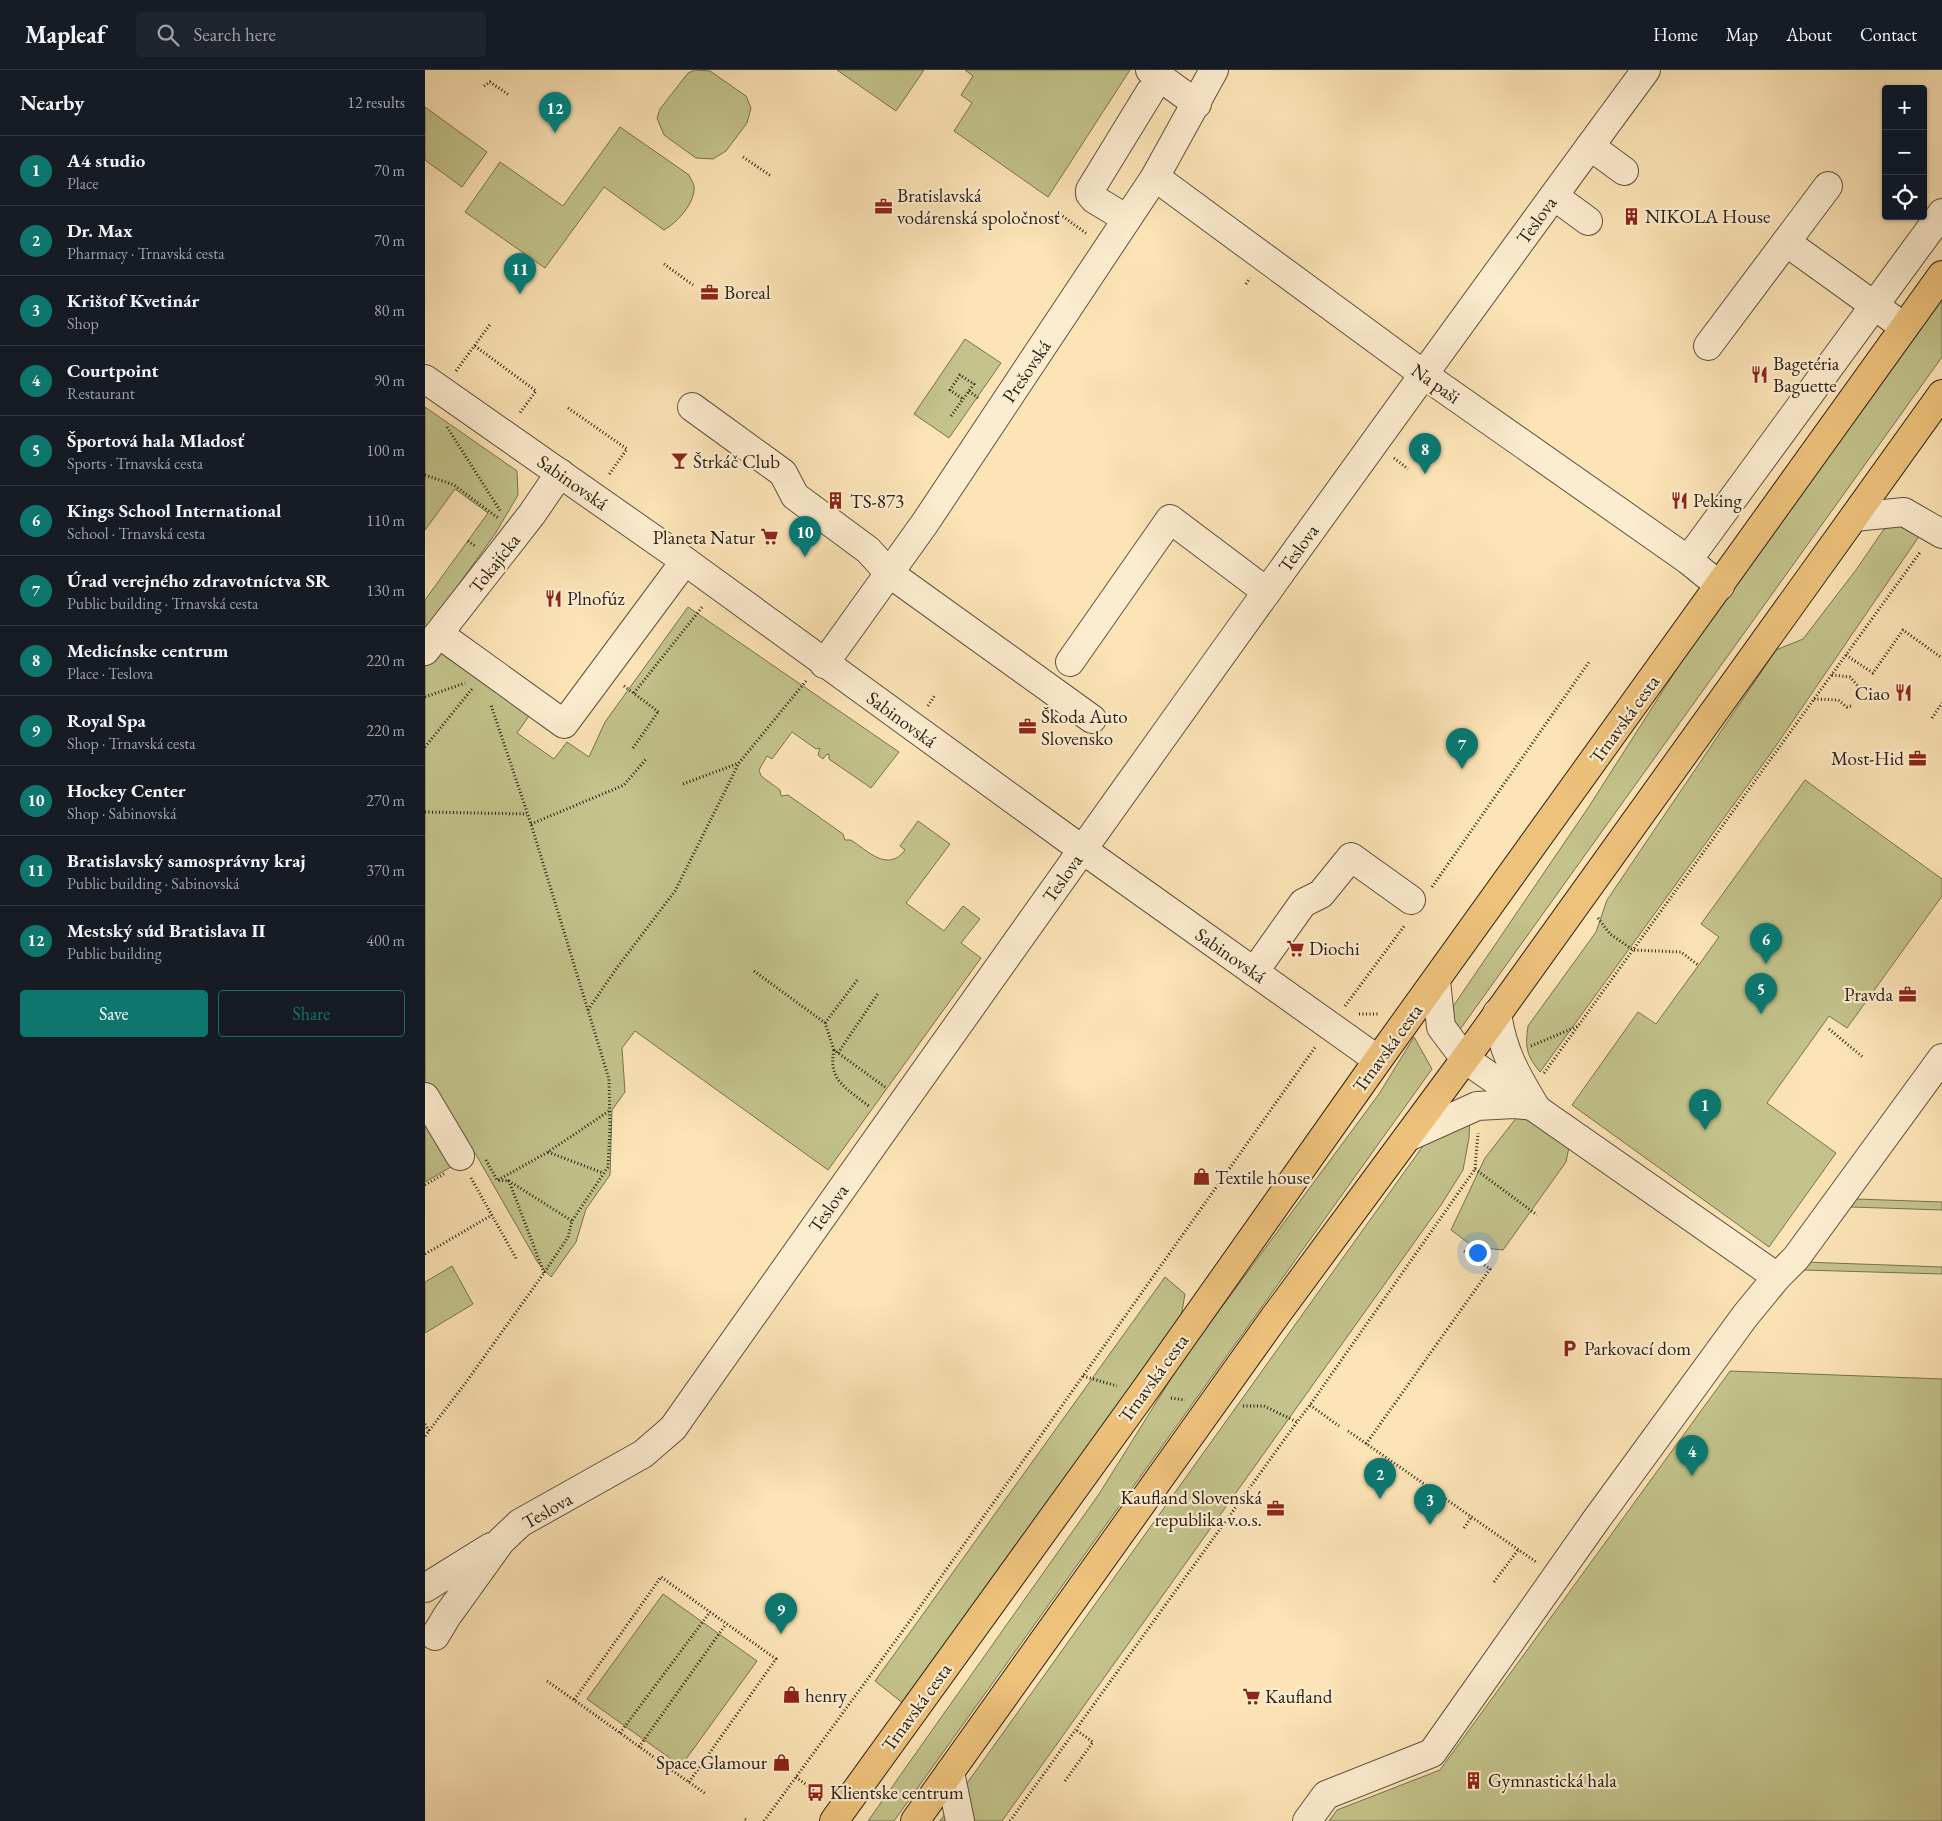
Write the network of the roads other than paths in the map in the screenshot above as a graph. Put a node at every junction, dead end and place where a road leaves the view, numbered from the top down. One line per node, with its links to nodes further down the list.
1 (1214, 70): 4 (street, Prešovská)
2 (1646, 70): 5 (street, Teslova)
3 (1150, 81): 4 (street); 11 (street)
4 (1197, 104): 7 (street, Prešovská)
5 (1590, 146): 6 (street); 9 (street, Teslova)
6 (1624, 171)
7 (1155, 177): 11 (street, Prešovská); 18 (street, Na paši)
8 (1828, 186): 13 (street)
9 (1554, 196): 12 (street); 18 (street, Teslova)
10 (1942, 213): 15 (street)
11 (1127, 219): 27 (street, Prešovská)
12 (1588, 221)
13 (1786, 242): 15 (street); 17 (street)
14 (1942, 275): 16 (main road, Trnavská cesta)
15 (1875, 306): 16 (street); 25 (street)
16 (1904, 327): 28 (main road, Trnavská cesta)
17 (1708, 346)
18 (1423, 374): 25 (street, Na paši); 29 (street, Teslova)
19 (425, 379): 22 (street, Sabinovská)
20 (1942, 394): 23 (main road)
21 (692, 406): 27 (street)
22 (560, 473): 26 (street, Sabinovská); 30 (street, Tokajícka)
23 (1854, 517): 24 (street); 38 (main road)
24 (1939, 532)
25 (1688, 560): 28 (street, Na paši)
26 (685, 561): 30 (street); 32 (street, Sabinovská)
27 (889, 573): 32 (street, Prešovská); 33 (street)
28 (1720, 586): 37 (main road, Trnavská cesta)
29 (1267, 592): 31 (street); 34 (street, Teslova)
30 (432, 642)
31 (1070, 662)
32 (817, 670): 34 (street, Sabinovská)
33 (1092, 719)
34 (1082, 849): 36 (street, Sabinovská); 47 (street, Teslova)
35 (1416, 904): 36 (street)
36 (1254, 972): 41 (street, Sabinovská)
37 (1436, 980): 40 (street); 41 (main road, Trnavská cesta)
38 (1497, 1013): 40 (main road); 43 (street)
39 (1942, 1058): 46 (street)
40 (1465, 1059): 43 (street); 44 (main road)
41 (1378, 1060): 51 (main road, Trnavská cesta)
42 (425, 1097): 45 (street)
43 (1535, 1106): 44 (street); 46 (street)
44 (1408, 1137): 50 (main road)
45 (460, 1156)
46 (1777, 1277): 54 (street)
47 (501, 1541): 48 (street); 49 (street, Teslova)
48 (425, 1588)
49 (435, 1636)
50 (950, 1772): 52 (main road); 53 (street)
51 (834, 1821)
52 (915, 1821)
53 (960, 1821)
54 (1307, 1821)

